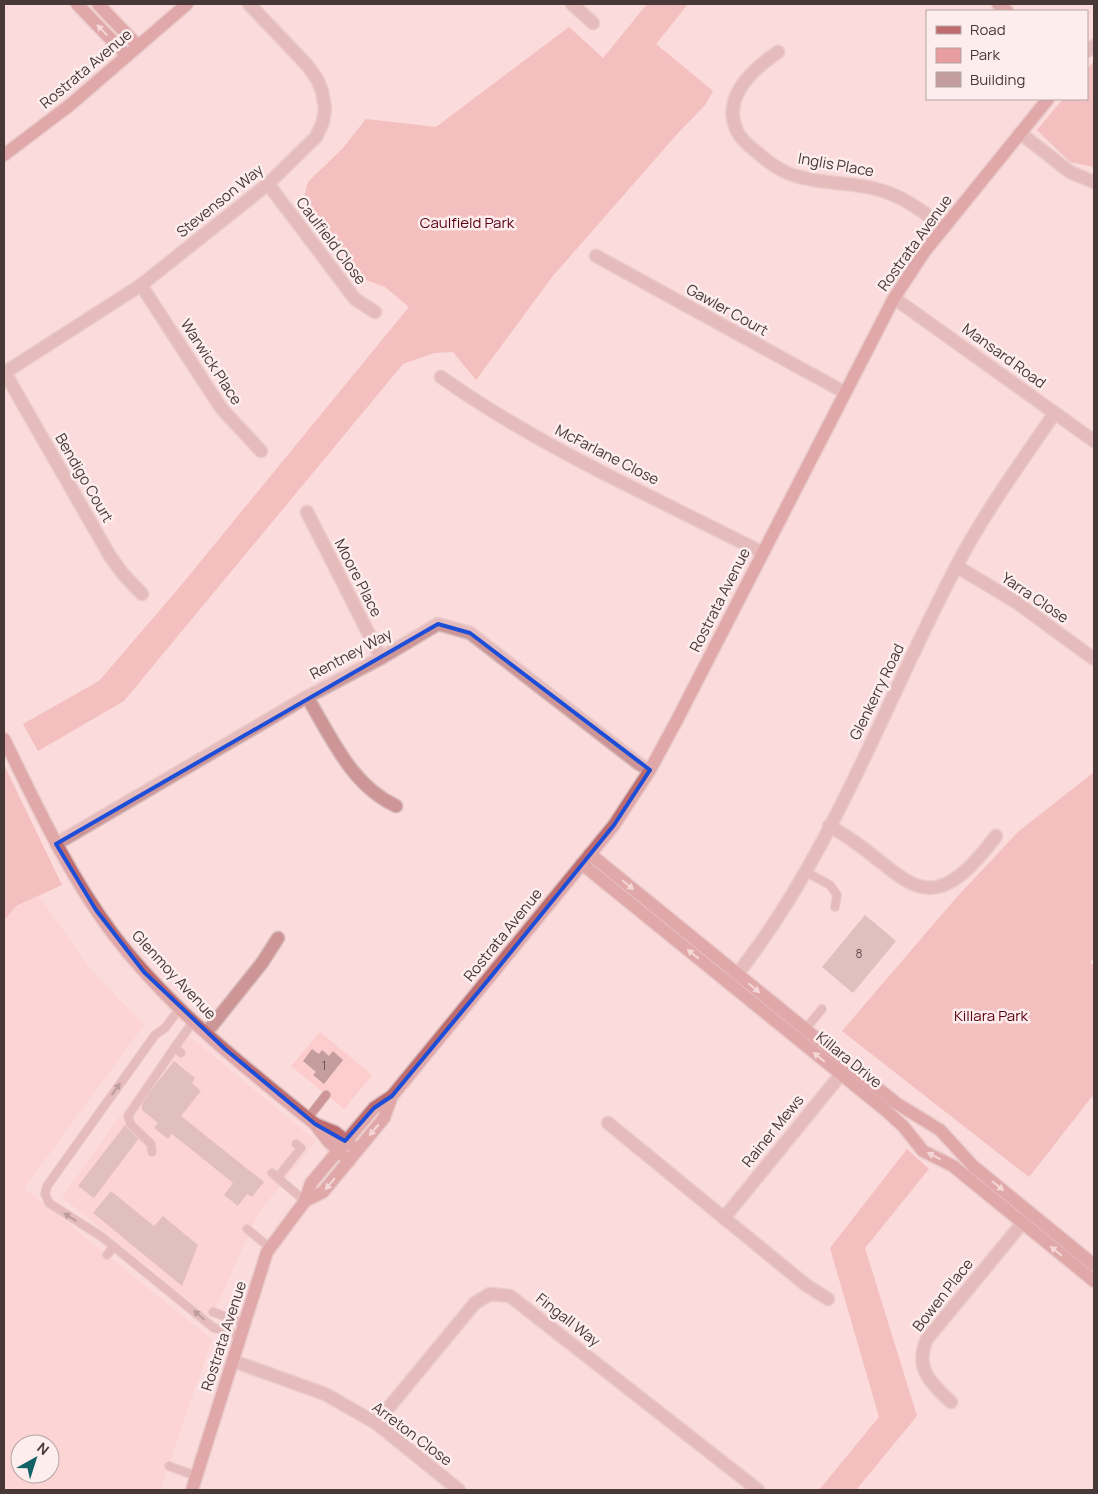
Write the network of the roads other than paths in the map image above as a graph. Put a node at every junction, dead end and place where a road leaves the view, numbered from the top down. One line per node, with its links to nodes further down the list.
1 (77, 4): 9 (street, one-way to 1)
2 (98, 4): 7 (street)
3 (187, 4): 7 (street, Rostrata Avenue)
4 (249, 4): 14 (street, Stevenson Way)
5 (572, 4): 6 (street)
6 (593, 23)
7 (138, 46): 9 (street, Rostrata Avenue)
8 (778, 52): 15 (street, Inglis Place)
9 (126, 56): 12 (street, Rostrata Avenue)
10 (1047, 100): 11 (street, Rostrata Avenue)
11 (1020, 133): 13 (street); 15 (street, Rostrata Avenue)
12 (4, 155)
13 (1094, 182)
14 (268, 184): 17 (street, Stevenson Way); 19 (street, Caulfield Close)
15 (944, 228): 18 (street, Rostrata Avenue)
16 (596, 256): 22 (street, Gawler Court)
17 (141, 285): 20 (street, Stevenson Way); 25 (street, Warwick Place)
18 (894, 298): 22 (street, Rostrata Avenue); 23 (street, Mansard Road)
19 (375, 312)
20 (4, 373): 29 (street, Bendigo Court)
21 (441, 377): 27 (street, McFarlane Close)
22 (844, 392): 27 (street, Rostrata Avenue)
23 (1054, 414): 24 (street, Mansard Road); 28 (street, Glenkerry Road)
24 (1094, 440)
25 (261, 451)
26 (307, 512): 30 (street, Moore Place)
27 (763, 553): 34 (street, Rostrata Avenue)
28 (956, 566): 31 (street, Yarra Close); 36 (street, Glenkerry Road)
29 (142, 594)
30 (381, 658): 32 (street, Rentney Way); 34 (street, Rentney Way)
31 (1094, 659)
32 (307, 697): 35 (street); 38 (street, Rentney Way)
33 (4, 739): 38 (street, Glenmoy Avenue)
34 (650, 770): 39 (street, Rostrata Avenue)
35 (396, 806)
36 (829, 826): 37 (street); 41 (street, Glenkerry Road)
37 (996, 836)
38 (56, 844): 45 (street, Glenmoy Avenue)
39 (590, 854): 40 (street, Rostrata Avenue); 44 (street, Killara Drive, one-way to 44)
40 (582, 864): 44 (street, Killara Drive, one-way to 40); 52 (street, Rostrata Avenue)
41 (806, 872): 42 (lane); 44 (street, Glenkerry Road)
42 (836, 907)
43 (278, 938): 48 (street)
44 (733, 979): 49 (street, Killara Drive)
45 (180, 1008): 47 (street, Glenmoy Avenue); 63 (lane, one-way to 45)
46 (822, 1009): 49 (lane)
47 (194, 1022): 48 (street, Glenmoy Avenue); 57 (lane)
48 (206, 1033): 53 (street, Glenmoy Avenue)
49 (801, 1034): 50 (street, Killara Drive)
50 (844, 1070): 60 (street, Rainer Mews); 61 (street, Killara Drive, one-way to 61); 61 (street, Killara Drive, one-way to 50)
51 (326, 1094): 53 (lane)
52 (392, 1096): 56 (street, Rostrata Avenue); 58 (street, Rostrata Avenue, one-way to 58)
53 (311, 1121): 56 (street, Glenmoy Avenue)
54 (608, 1123): 60 (street)
55 (296, 1144): 59 (lane)
56 (341, 1146): 58 (street, Glenmoy Avenue); 59 (street, Rostrata Avenue)
57 (152, 1152)
58 (353, 1156): 59 (street, Rostrata Avenue, one-way to 59)
59 (305, 1201): 64 (street, Rostrata Avenue)
60 (724, 1218): 68 (street)
61 (1026, 1218): 66 (street, Killara Drive); 67 (street, Killara Drive, one-way to 61); 73 (street, Bowen Place)
62 (247, 1229): 64 (lane)
63 (113, 1247): 65 (lane); 71 (lane, one-way to 63)
64 (269, 1247): 70 (street, Rostrata Avenue)
65 (107, 1255)
66 (1094, 1265)
67 (1094, 1281)
68 (828, 1299)
69 (213, 1312): 70 (lane)
70 (246, 1324): 71 (street, Rostrata Avenue)
71 (241, 1338): 72 (street, Rostrata Avenue)
72 (233, 1361): 74 (street, Arreton Close); 76 (street, Rostrata Avenue)
73 (951, 1402)
74 (376, 1423): 78 (street, Arreton Close); 79 (street, Fingall Way)
75 (168, 1466): 76 (lane)
76 (196, 1476): 77 (street, Rostrata Avenue)
77 (192, 1490)
78 (459, 1490)
79 (758, 1490)

